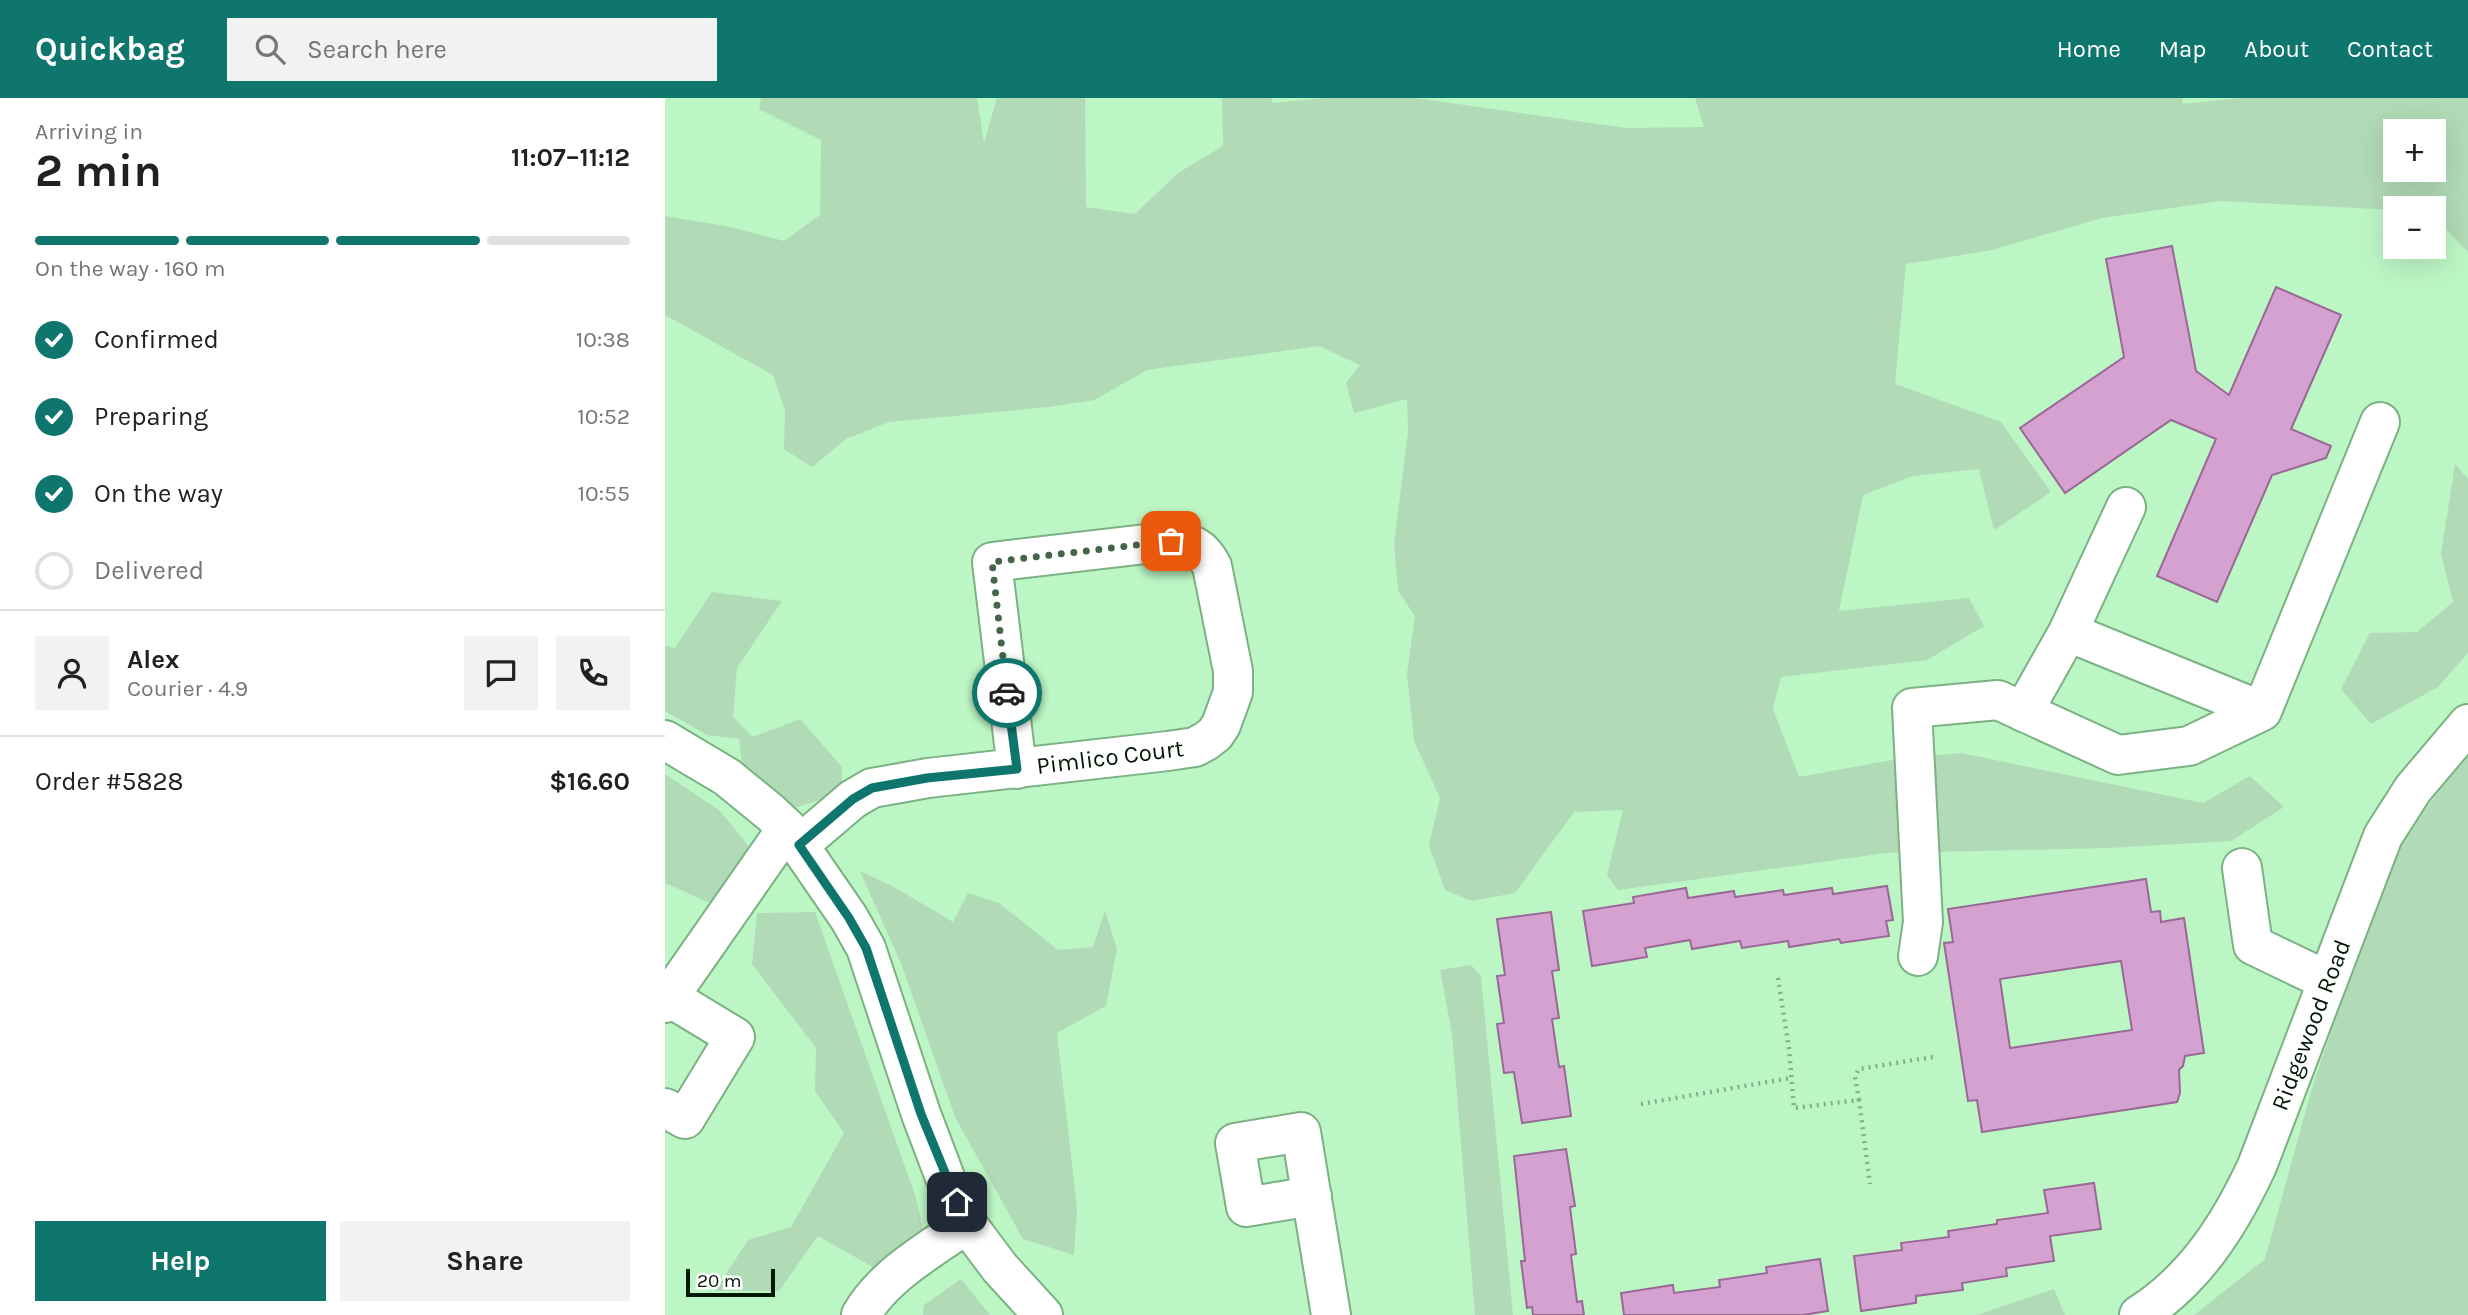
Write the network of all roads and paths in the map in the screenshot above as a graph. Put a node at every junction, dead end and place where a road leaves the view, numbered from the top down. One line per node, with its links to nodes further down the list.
1 (2380, 422): 4 (street)
2 (2126, 507): 3 (street)
3 (2067, 632): 4 (street); 5 (street)
4 (2262, 710): 5 (street)
5 (2023, 712): 11 (street)
6 (2468, 724): 13 (street, Ridgewood Road)
7 (665, 740): 9 (street)
8 (1017, 769): 8 (street, Pimlico Court); 9 (street, Pimlico Court)
9 (793, 837): 14 (street, Pimlico Court); 22 (street)
10 (2242, 868): 13 (street)
11 (1917, 956)
12 (1778, 978): 16 (path)
13 (2328, 981): 26 (street, Ridgewood Road)
14 (667, 1000): 19 (street)
15 (1933, 1057): 17 (path)
16 (1791, 1078): 17 (path); 18 (path)
17 (1859, 1100): 20 (path)
18 (1641, 1104)
19 (665, 1108)
20 (1870, 1184)
21 (1312, 1196): 25 (street)
22 (967, 1224): 23 (street); 24 (street)
23 (861, 1315)
24 (1044, 1315)
25 (1331, 1315)
26 (2139, 1315)

